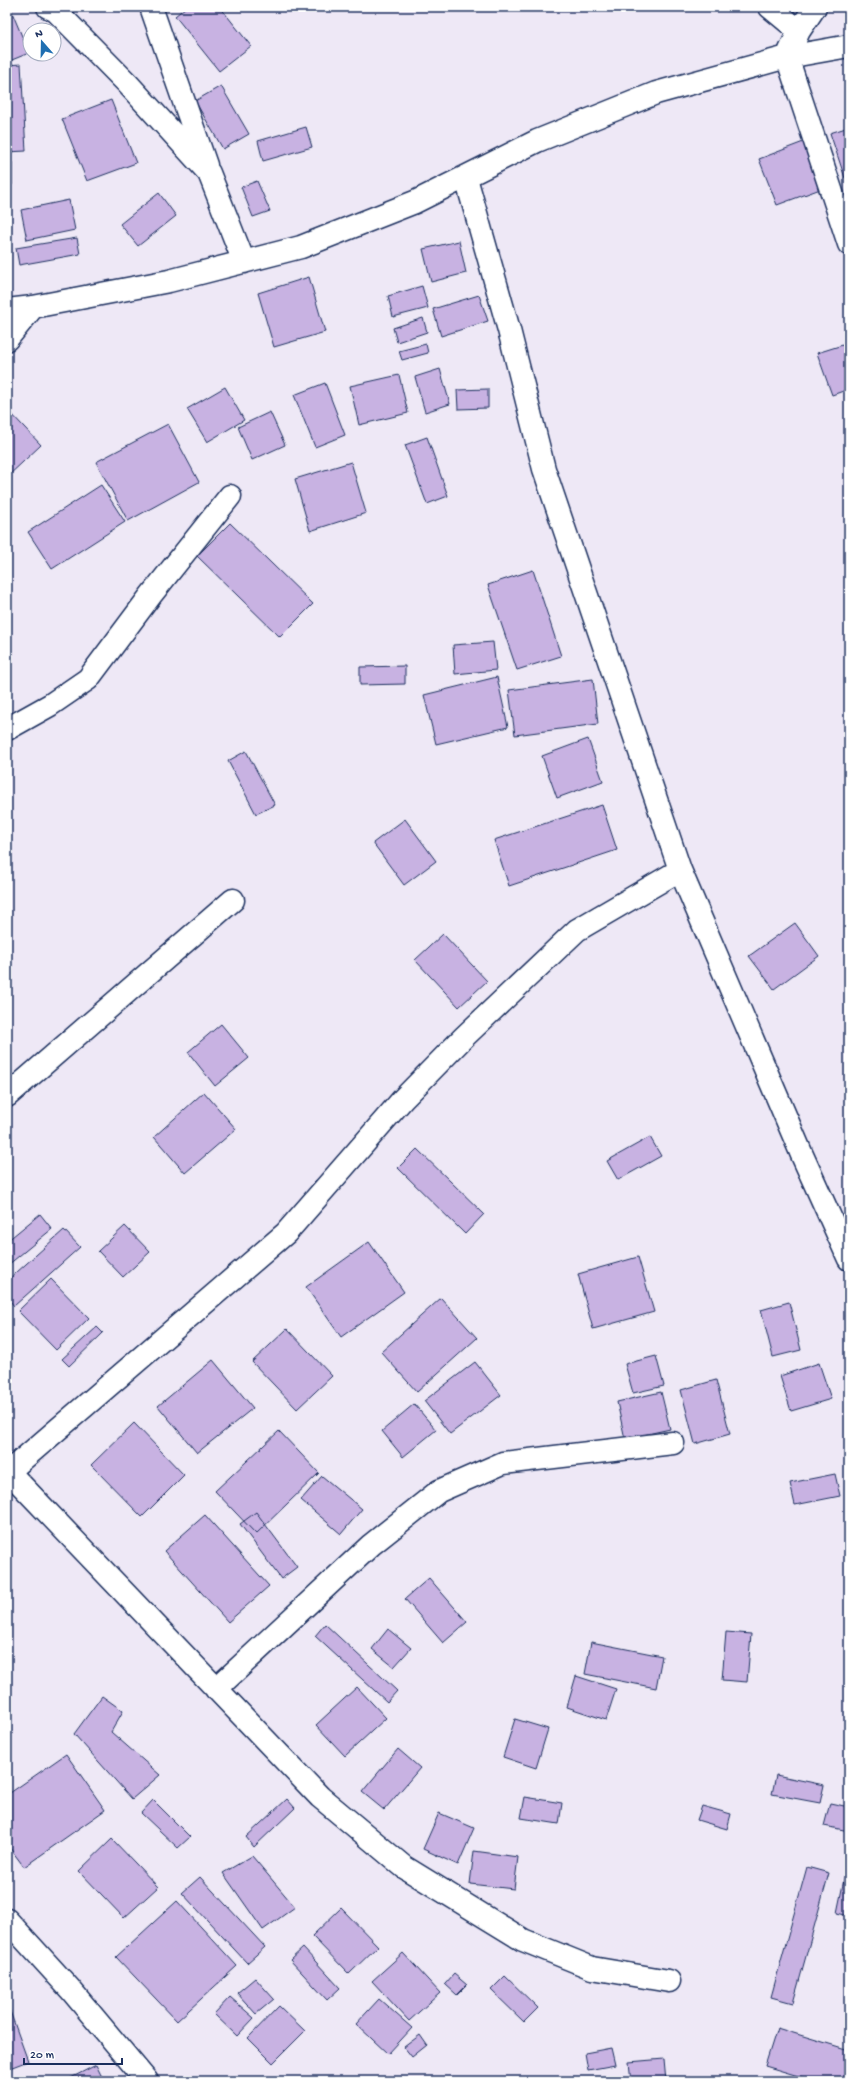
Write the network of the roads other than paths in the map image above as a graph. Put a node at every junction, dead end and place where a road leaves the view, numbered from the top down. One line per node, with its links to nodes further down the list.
1 (48, 7): 8 (street)
2 (150, 7): 8 (street)
3 (770, 7): 5 (street)
4 (816, 7): 5 (street)
5 (799, 31): 7 (street)
6 (849, 46): 7 (street)
7 (787, 57): 9 (street); 10 (street)
8 (209, 174): 11 (street)
9 (466, 178): 11 (street); 17 (street)
10 (849, 244)
11 (244, 262): 12 (street)
12 (33, 307): 13 (street); 14 (street)
13 (7, 310)
14 (7, 339)
15 (230, 496): 16 (street)
16 (7, 729)
17 (680, 870): 20 (street); 22 (street)
18 (234, 900): 19 (street)
19 (7, 1096)
20 (849, 1259)
21 (673, 1443): 23 (street)
22 (7, 1472): 23 (street)
23 (216, 1689): 25 (street)
24 (7, 1920): 26 (street)
25 (669, 1981)
26 (147, 2081)

